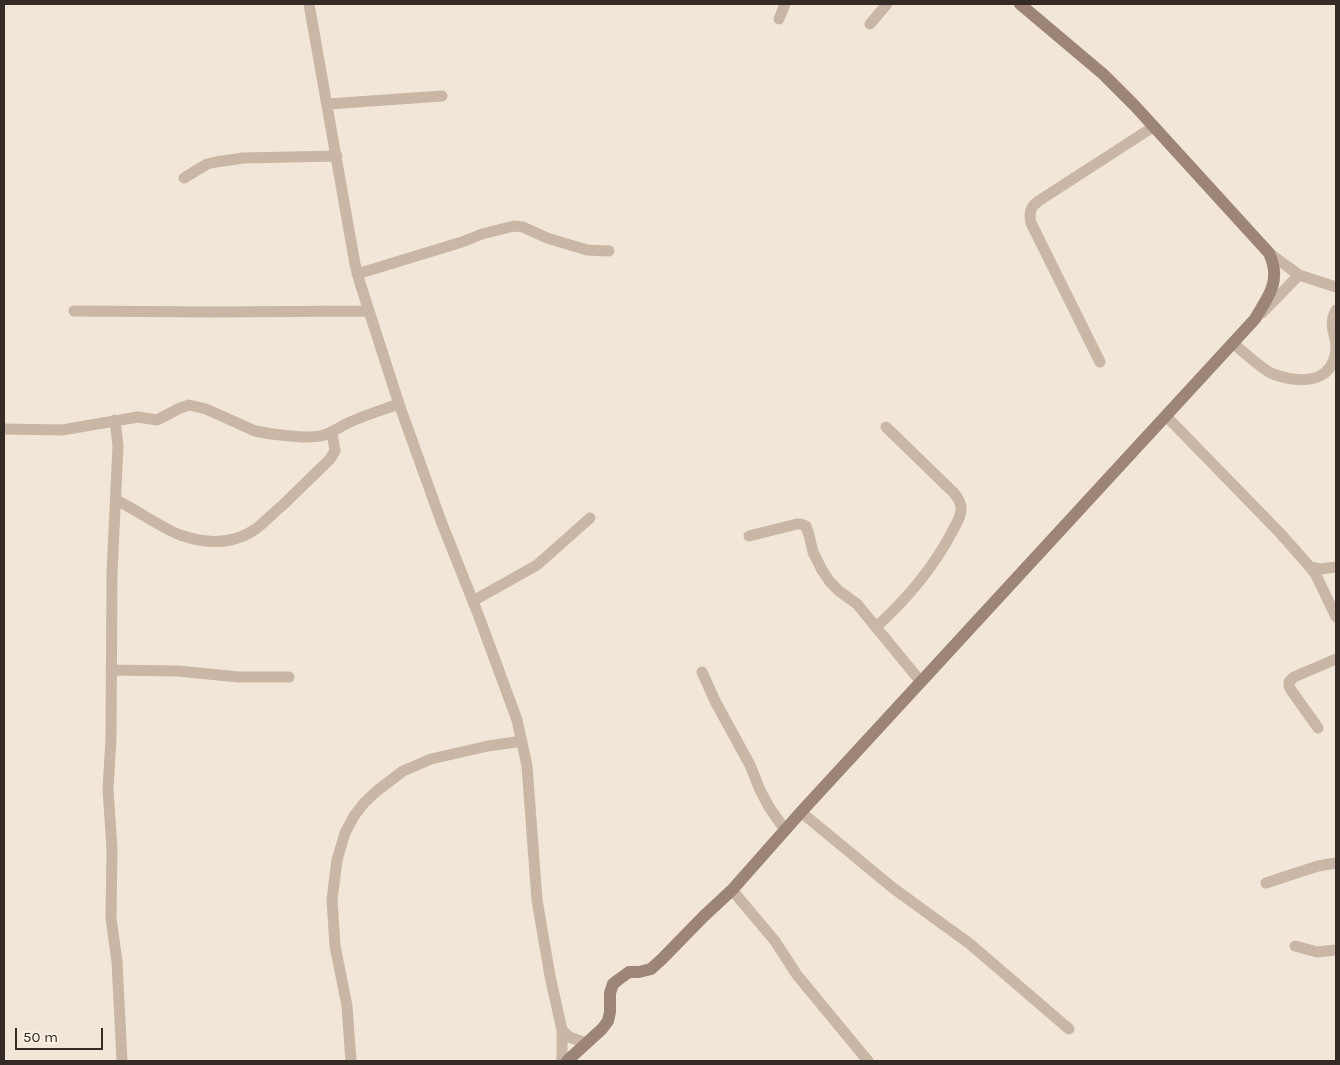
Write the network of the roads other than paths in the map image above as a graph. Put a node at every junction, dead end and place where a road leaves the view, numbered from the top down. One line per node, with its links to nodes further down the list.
1 (310, 4): 8 (street)
2 (786, 4): 5 (street)
3 (887, 4): 6 (street)
4 (1020, 4): 9 (street)
5 (779, 20)
6 (870, 24)
7 (442, 96): 8 (street)
8 (328, 104): 10 (street)
9 (1153, 127): 13 (street); 22 (street)
10 (337, 156): 11 (street); 14 (street)
11 (184, 178)
12 (609, 251): 14 (street)
13 (1269, 253): 15 (street); 20 (street)
14 (357, 274): 19 (street)
15 (1299, 275): 16 (street); 20 (street)
16 (1336, 287)
17 (1336, 310): 21 (street)
18 (74, 311): 19 (street)
19 (369, 311): 23 (street)
20 (1256, 319): 21 (street)
21 (1233, 343): 24 (street)
22 (1100, 362)
23 (399, 404): 28 (street); 34 (street)
24 (1166, 416): 33 (street); 41 (street)
25 (115, 420): 27 (street); 28 (street); 29 (street)
26 (886, 427): 36 (street)
27 (4, 429)
28 (332, 432): 29 (street)
29 (116, 500): 38 (street)
30 (590, 518): 34 (street)
31 (749, 536): 36 (street)
32 (1336, 566): 33 (street)
33 (1310, 567): 35 (street)
34 (473, 602): 43 (street)
35 (1336, 617)
36 (876, 627): 41 (street)
37 (1336, 659): 42 (street)
38 (111, 670): 40 (street); 54 (street)
39 (702, 672): 45 (street)
40 (289, 677)
41 (921, 682): 44 (street)
42 (1318, 728)
43 (522, 741): 52 (street); 55 (street)
44 (800, 812): 45 (street); 51 (street)
45 (785, 830): 48 (street)
46 (1336, 863): 47 (street)
47 (1266, 883)
48 (732, 890): 53 (street); 58 (street)
49 (1296, 946): 50 (street)
50 (1336, 950)
51 (1069, 1029)
52 (562, 1030): 53 (street); 56 (street)
53 (586, 1043): 57 (street)
54 (122, 1061)
55 (351, 1061)
56 (562, 1061)
57 (567, 1061)
58 (868, 1061)

